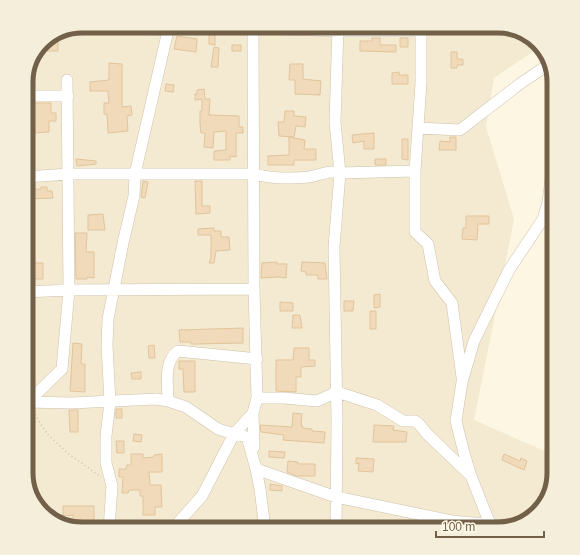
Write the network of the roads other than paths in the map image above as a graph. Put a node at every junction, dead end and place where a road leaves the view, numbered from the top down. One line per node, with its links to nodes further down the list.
1 (168, 33): 12 (street)
2 (253, 33): 13 (street)
3 (338, 33): 14 (street)
4 (421, 33): 9 (street)
5 (544, 67): 9 (street)
6 (67, 80): 8 (street)
7 (33, 96): 8 (street)
8 (68, 96): 11 (street)
9 (418, 128): 10 (street)
10 (415, 172): 14 (street); 22 (street)
11 (69, 174): 12 (street); 15 (street); 18 (street)
12 (135, 174): 13 (street); 19 (street)
13 (254, 174): 14 (street); 17 (street)
14 (340, 174): 23 (street)
15 (33, 177)
16 (547, 206): 22 (street)
17 (254, 289): 19 (street); 21 (street)
18 (69, 290): 19 (street); 20 (street); 24 (street)
19 (113, 290): 28 (street)
20 (33, 292)
21 (257, 359): 25 (street); 26 (street)
22 (462, 382): 32 (street)
23 (337, 392): 25 (street); 32 (street); 33 (street)
24 (33, 397)
25 (257, 398): 29 (street)
26 (168, 401): 28 (street); 30 (street)
27 (33, 402): 28 (street)
28 (110, 402): 34 (street)
29 (253, 412): 30 (street); 31 (street)
30 (234, 434): 31 (street); 35 (street)
31 (256, 469): 33 (street); 36 (street)
32 (471, 476): 39 (street)
33 (336, 497): 37 (street); 38 (street)
34 (111, 522)
35 (180, 522)
36 (264, 522)
37 (336, 522)
38 (458, 522)
39 (489, 522)

